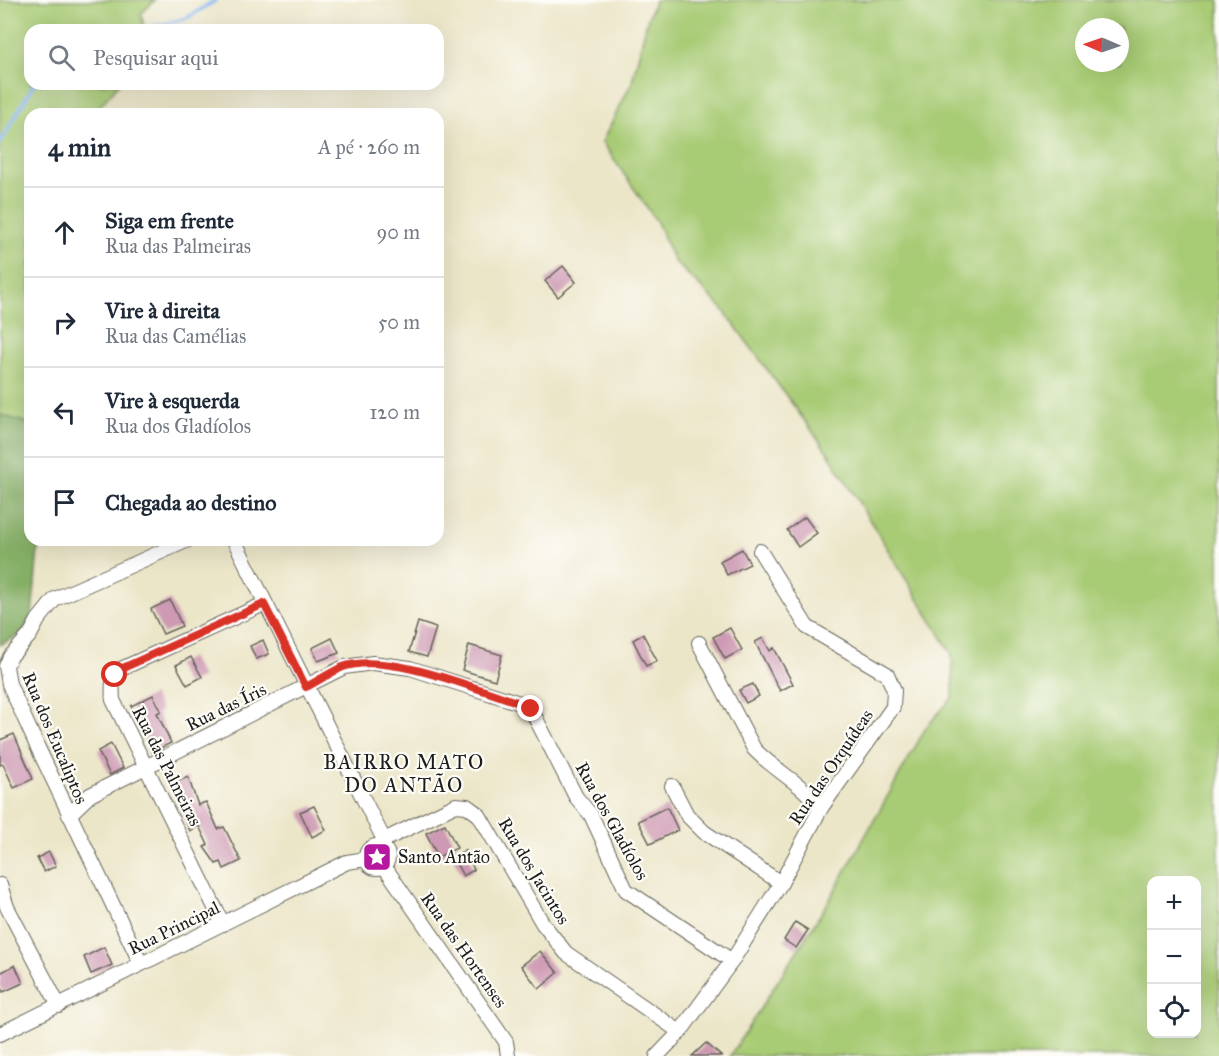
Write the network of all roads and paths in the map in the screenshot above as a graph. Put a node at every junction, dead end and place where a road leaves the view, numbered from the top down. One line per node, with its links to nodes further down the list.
1 (174, 546): 10 (street, Rua dos Eucaliptos)
2 (237, 546): 4 (street)
3 (760, 551): 9 (street, Rua das Orquídeas)
4 (264, 604): 6 (street); 7 (street, Rua das Palmeiras)
5 (699, 643): 9 (street)
6 (306, 687): 7 (street, Rua das Íris); 11 (street); 17 (street, Rua dos Gladíolos)
7 (147, 765): 10 (street, Rua das Íris); 16 (street, Rua das Palmeiras)
8 (672, 786): 14 (street)
9 (821, 808): 14 (street, Rua das Orquídeas)
10 (69, 814): 18 (street, Rua dos Eucaliptos)
11 (384, 843): 12 (street); 13 (street); 20 (street, Rua dos Jacintos)
12 (366, 859): 13 (street); 16 (street, Rua Principal)
13 (384, 866): 22 (street, Rua das Hortenses)
14 (781, 883): 17 (street, Rua das Orquídeas)
15 (0, 885): 19 (street)
16 (223, 924): 18 (street, Rua Principal)
17 (732, 961): 20 (street, Rua das Orquídeas)
18 (141, 964): 19 (street, Rua Principal)
19 (60, 1006): 21 (street, Rua Principal)
20 (680, 1032): 23 (street, Rua das Orquídeas)
21 (0, 1034)
22 (508, 1056)
23 (657, 1056)

